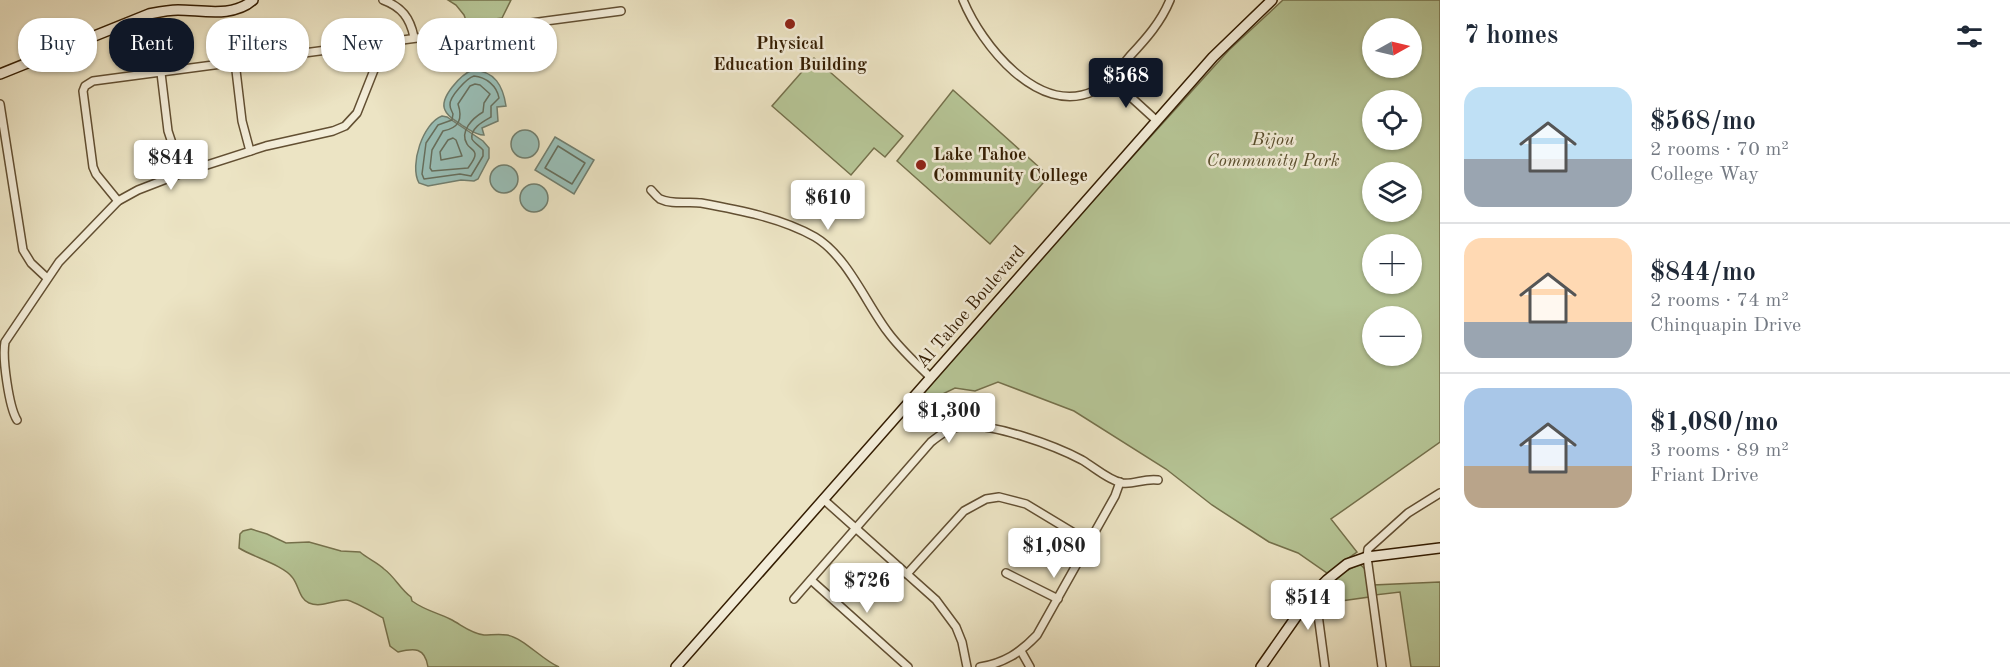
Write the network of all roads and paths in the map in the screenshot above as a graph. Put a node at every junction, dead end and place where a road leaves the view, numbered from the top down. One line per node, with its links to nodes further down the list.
1 (253, 0): 13 (main road)
2 (383, 0): 7 (street)
3 (963, 0): 14 (street)
4 (1170, 0): 14 (street)
5 (1272, 0): 16 (main road, Al Tahoe Boulevard)
6 (621, 11): 7 (street)
7 (414, 37): 8 (street)
8 (405, 39)
9 (206, 66): 12 (street)
10 (236, 72): 17 (street)
11 (373, 72): 17 (street)
12 (161, 73): 18 (street); 20 (street)
13 (0, 74)
14 (1111, 79): 16 (street)
15 (0, 104): 21 (street)
16 (1157, 120): 22 (main road, Al Tahoe Boulevard)
17 (250, 151): 18 (street)
18 (182, 173): 20 (street)
19 (651, 190): 22 (street)
20 (118, 201): 21 (street)
21 (47, 278): 23 (street)
22 (931, 378): 27 (main road, Al Tahoe Boulevard)
23 (17, 420)
24 (1158, 480): 25 (street)
25 (1120, 483): 28 (street); 29 (street)
26 (1440, 493): 31 (street)
27 (823, 499): 28 (street); 40 (main road, Al Tahoe Boulevard)
28 (856, 528): 33 (street); 34 (street)
29 (1089, 542): 33 (street); 37 (street)
30 (1440, 548): 31 (main road)
31 (1367, 556): 35 (main road); 46 (street)
32 (1006, 573): 37 (street)
33 (907, 574): 42 (street)
34 (811, 580): 36 (street); 41 (street)
35 (1315, 592): 39 (main road); 45 (street)
36 (794, 599)
37 (1058, 599): 38 (street)
38 (1021, 651): 43 (street); 44 (street)
39 (1264, 665)
40 (676, 667)
41 (909, 667)
42 (967, 667)
43 (980, 667)
44 (1030, 667)
45 (1325, 667)
46 (1382, 667)

